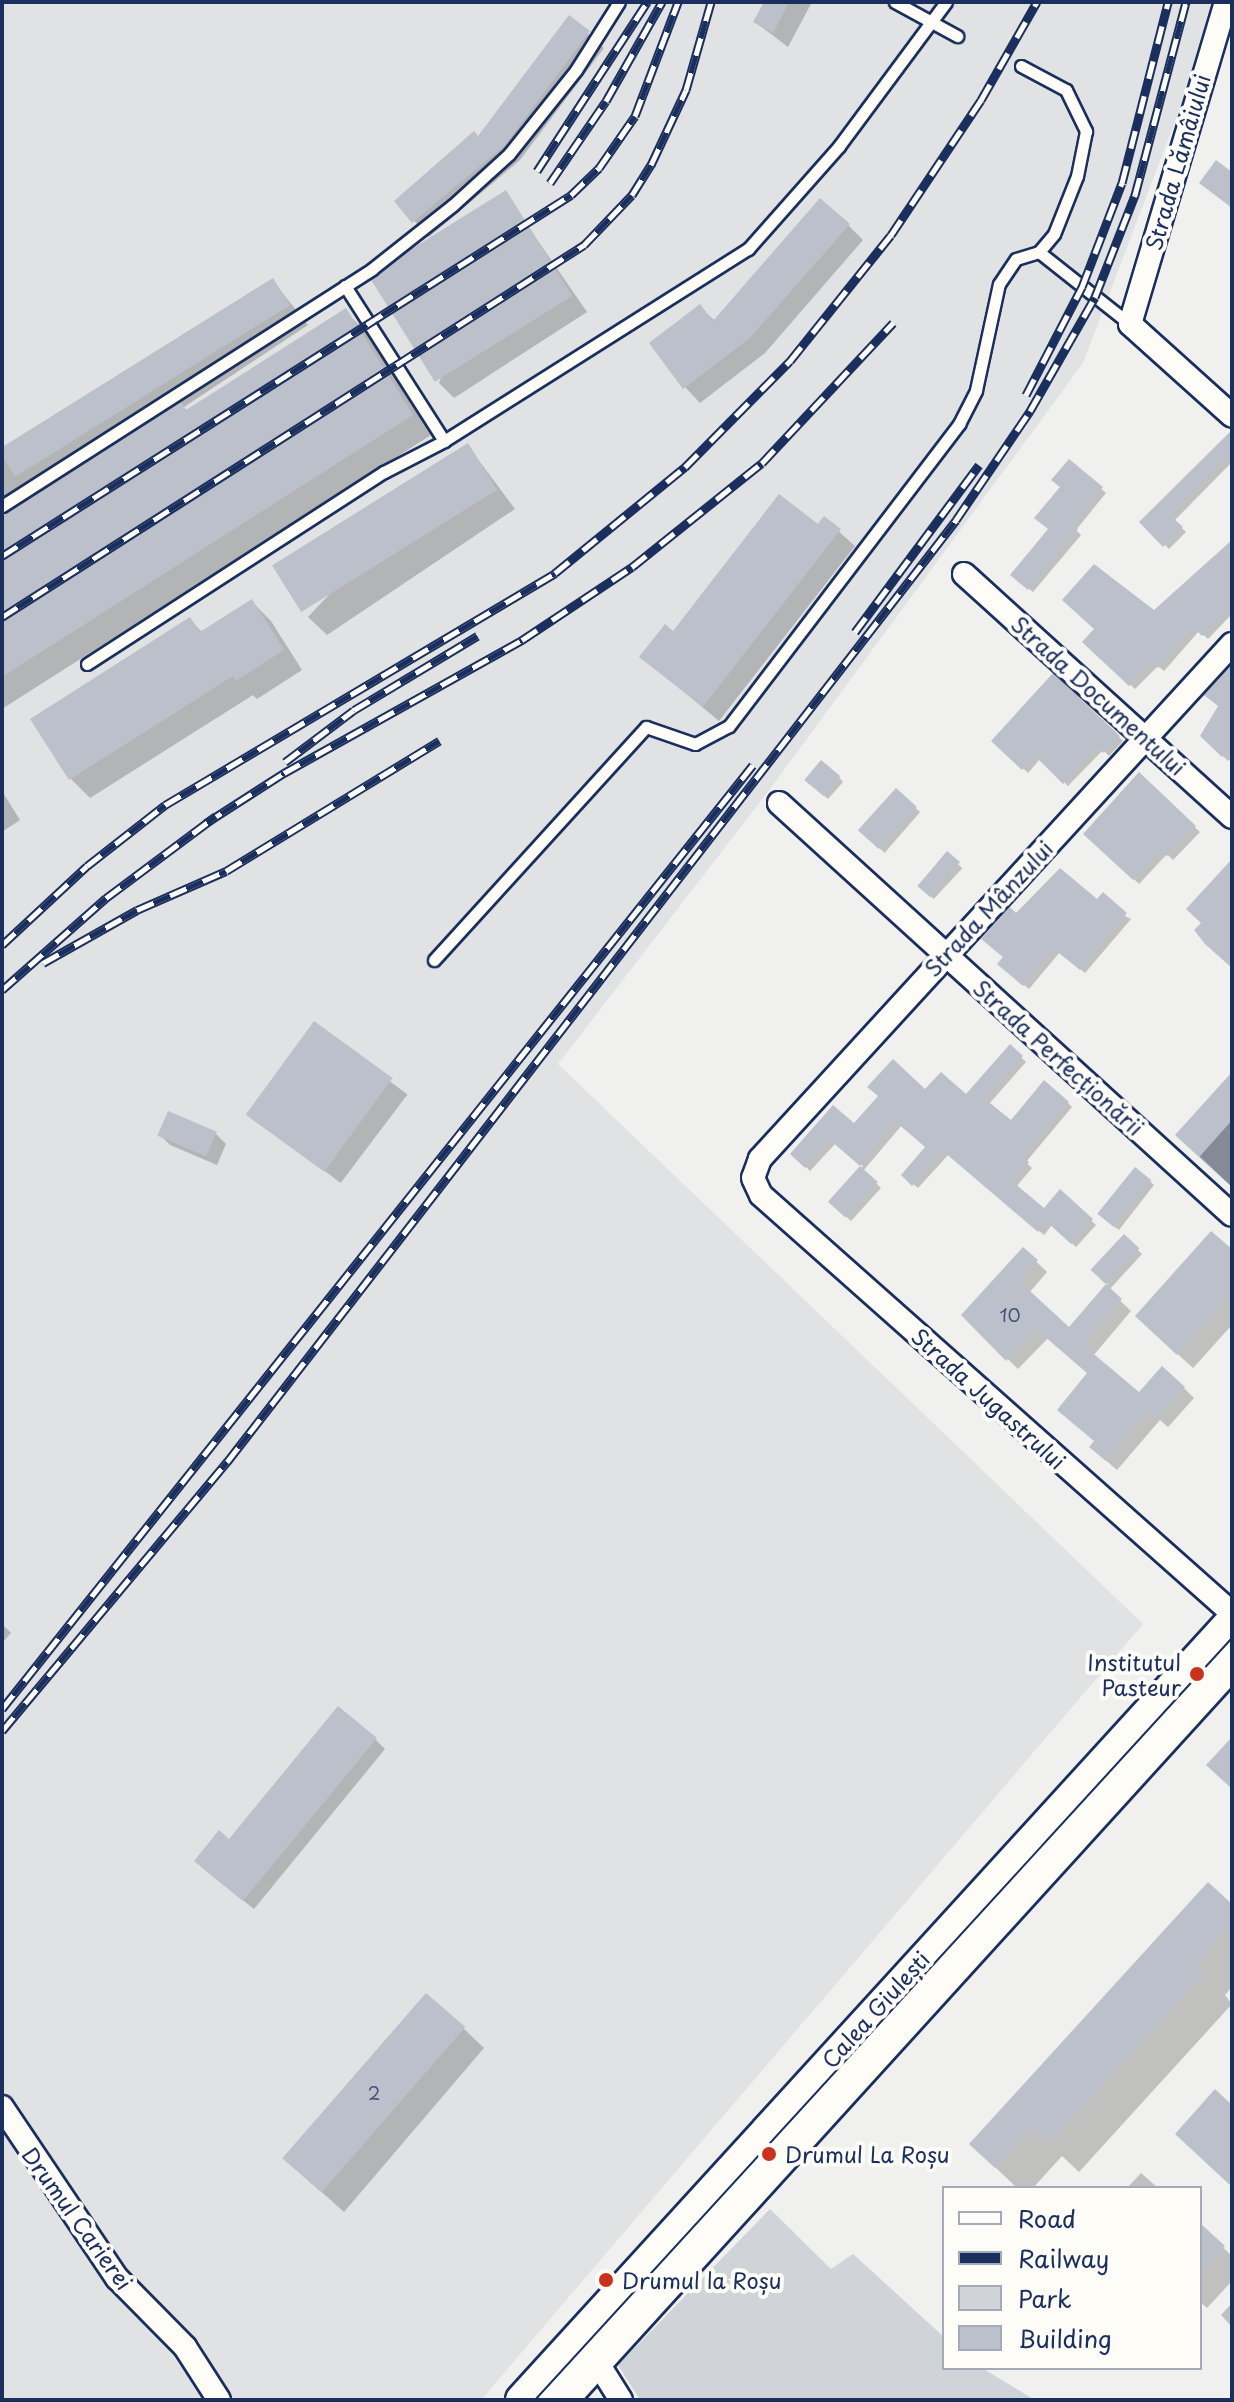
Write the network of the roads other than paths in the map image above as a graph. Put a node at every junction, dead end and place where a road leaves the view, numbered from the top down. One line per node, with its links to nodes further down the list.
1 (619, 2): 9 (lane)
2 (895, 2): 5 (lane)
3 (946, 2): 5 (lane)
4 (1226, 2): 10 (street, Strada Lămâiului)
5 (930, 24): 6 (lane); 12 (lane)
6 (957, 36)
7 (1021, 66): 8 (lane)
8 (1039, 252): 10 (lane); 21 (lane)
9 (345, 286): 12 (lane); 13 (lane)
10 (1130, 324): 11 (street)
11 (1232, 416)
12 (444, 441): 16 (lane)
13 (2, 506)
14 (964, 574): 17 (street, Strada Documentului)
15 (1232, 644): 17 (street, Strada Mânzului)
16 (87, 664)
17 (1147, 737): 19 (street, Strada Documentului); 20 (street, Strada Mânzului)
18 (779, 803): 20 (street, Strada Perfecționării)
19 (1232, 817)
20 (946, 954): 22 (street, Strada Mânzului); 23 (street, Strada Perfecționării)
21 (434, 960)
22 (753, 1178): 24 (street, Strada Jugastrului)
23 (1232, 1215)
24 (1232, 1613)
25 (1232, 1622): 28 (main road, Calea Giulești)
26 (1232, 1662): 28 (main road, Calea Giulești)
27 (2, 2107): 29 (street, Drumul Carierei)
28 (588, 2348): 30 (main road, Calea Giulești); 31 (main road, Calea Giulești); 32 (street)
29 (219, 2400)
30 (522, 2400)
31 (561, 2400)
32 (621, 2400)

